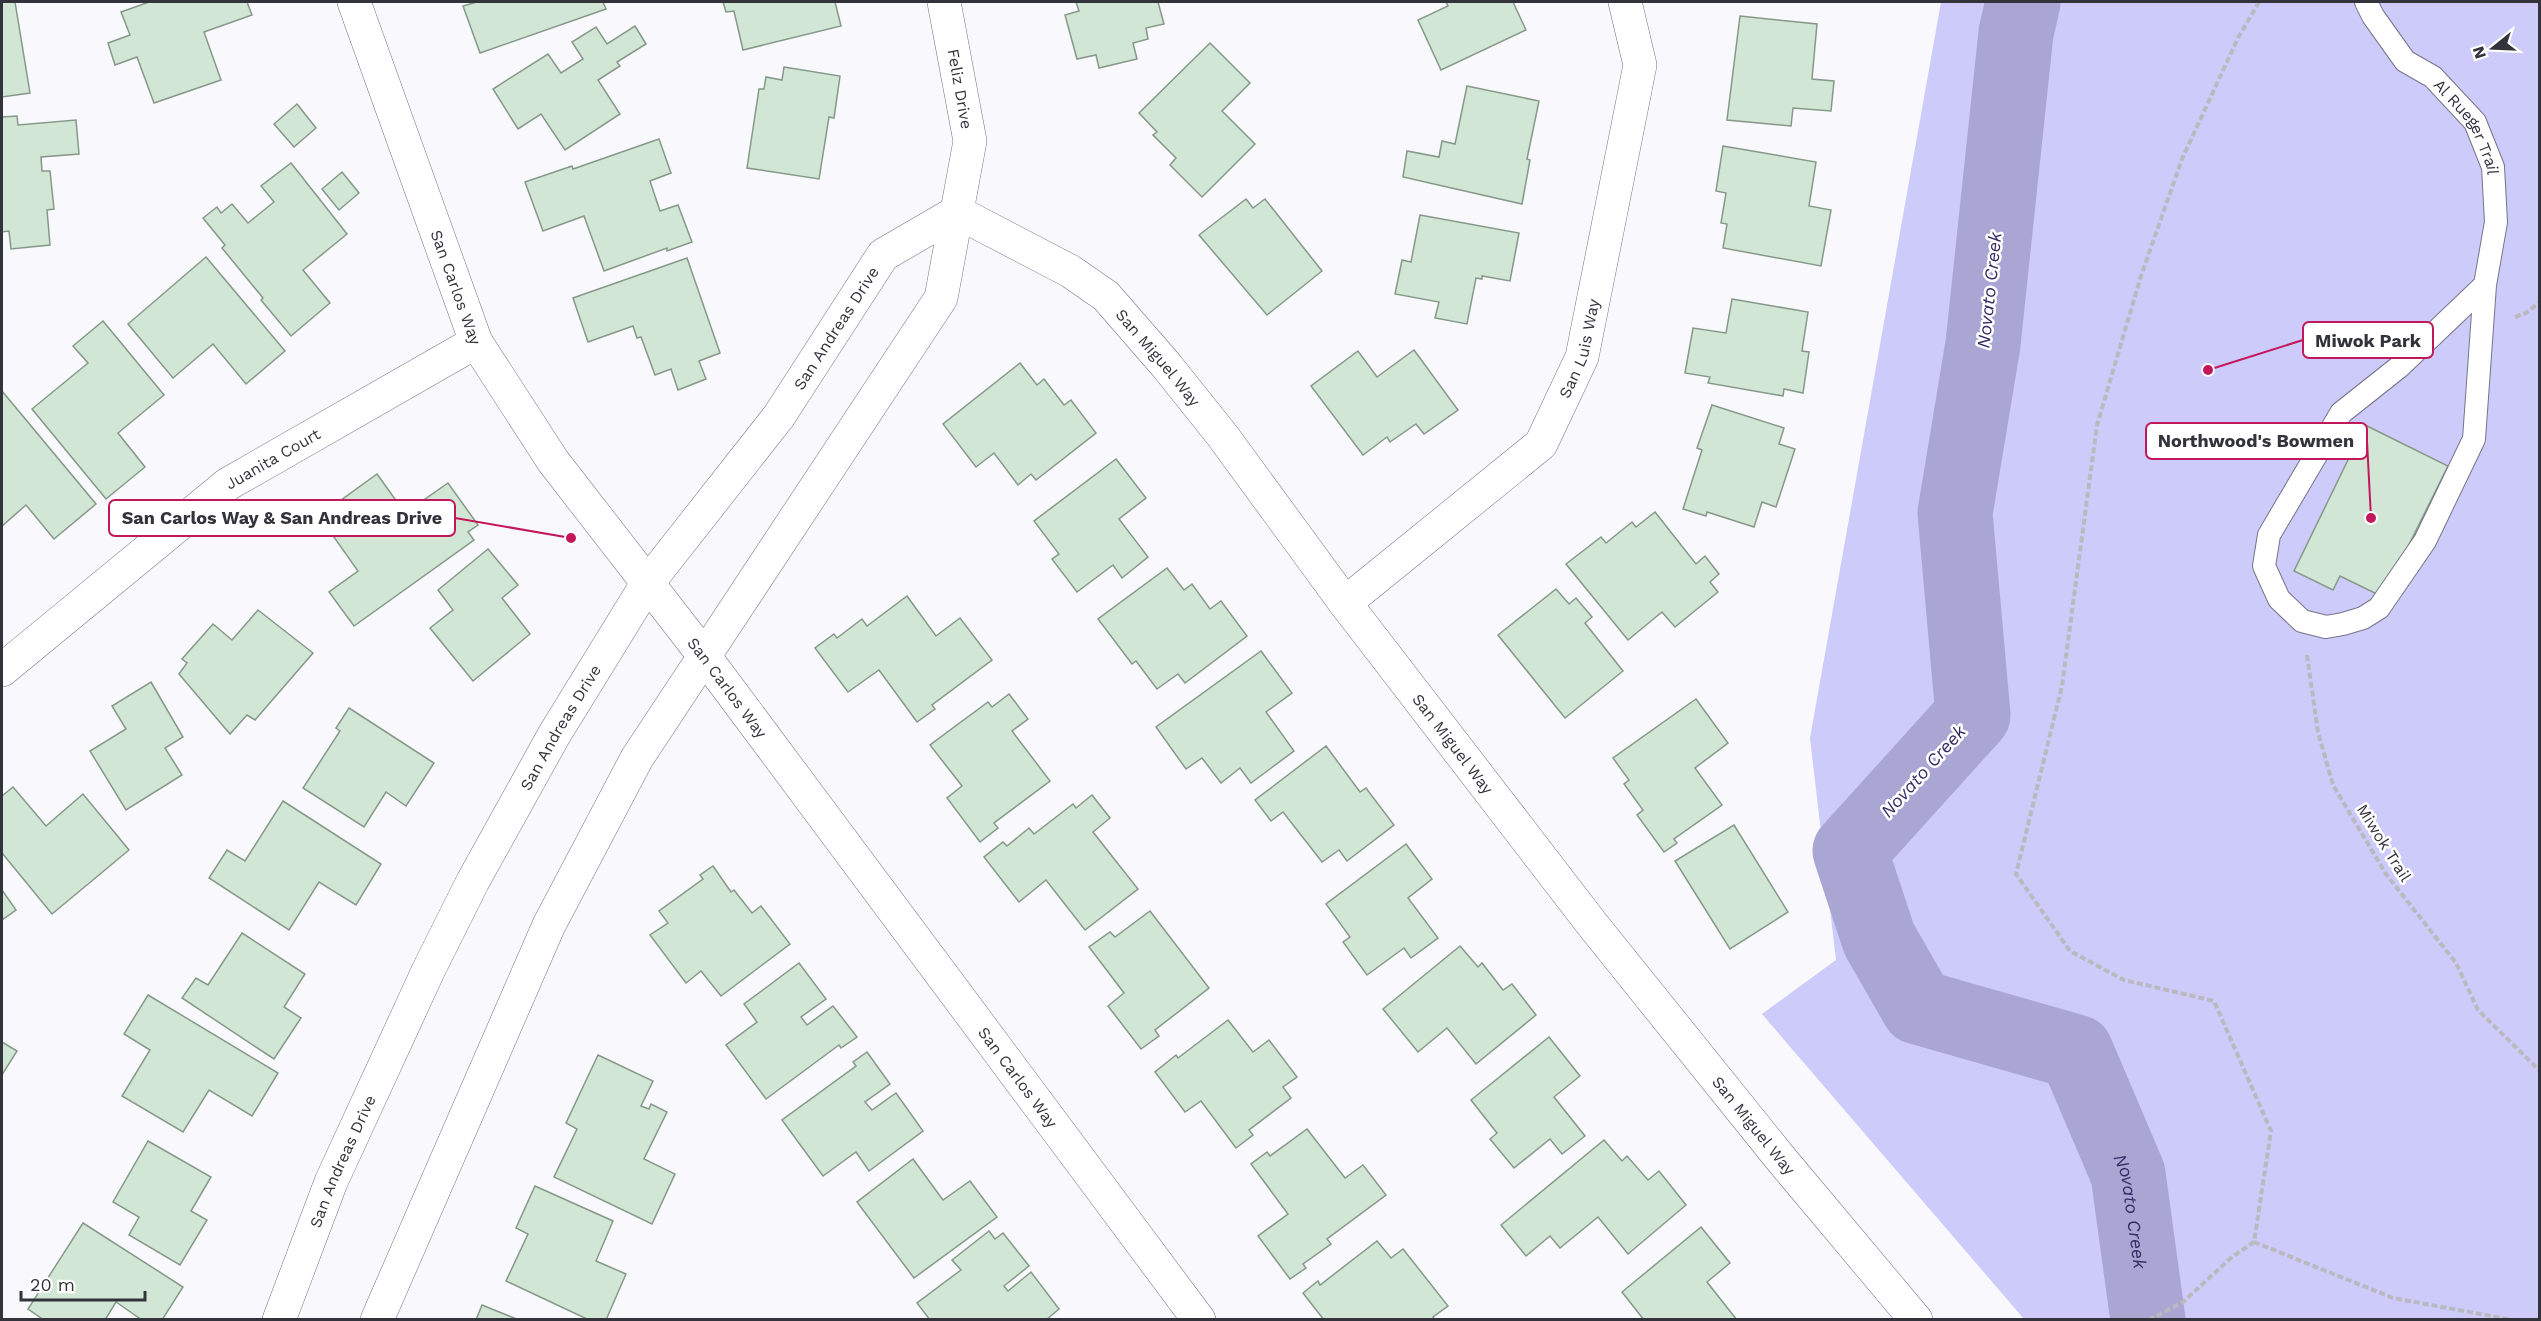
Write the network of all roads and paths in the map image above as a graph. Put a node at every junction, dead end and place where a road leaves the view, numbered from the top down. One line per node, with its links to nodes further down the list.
1 (354, 2): 8 (street, San Carlos Way)
2 (944, 2): 6 (street, Feliz Drive)
3 (1625, 2): 10 (street, San Luis Way)
4 (2259, 2): 15 (path)
5 (2366, 2): 7 (lane, Al Rueger Trail)
6 (957, 212): 9 (street, San Andreas Drive); 10 (street, San Miguel Way); 12 (street)
7 (2486, 285): 11 (lane, Al Rueger Trail); 11 (lane)
8 (476, 342): 9 (street, San Carlos Way); 13 (street, Juanita Court)
9 (647, 584): 12 (street, San Carlos Way); 16 (street, San Andreas Drive)
10 (1345, 603): 19 (street, San Miguel Way)
11 (2302, 621): 14 (path, Miwok Trail)
12 (705, 657): 17 (street); 18 (street, San Carlos Way)
13 (2, 670)
14 (2540, 1071)
15 (2254, 1242): 20 (path); 21 (path)
16 (279, 1320)
17 (377, 1320)
18 (1199, 1320)
19 (1916, 1320)
20 (2149, 1320)
21 (2513, 1320)

